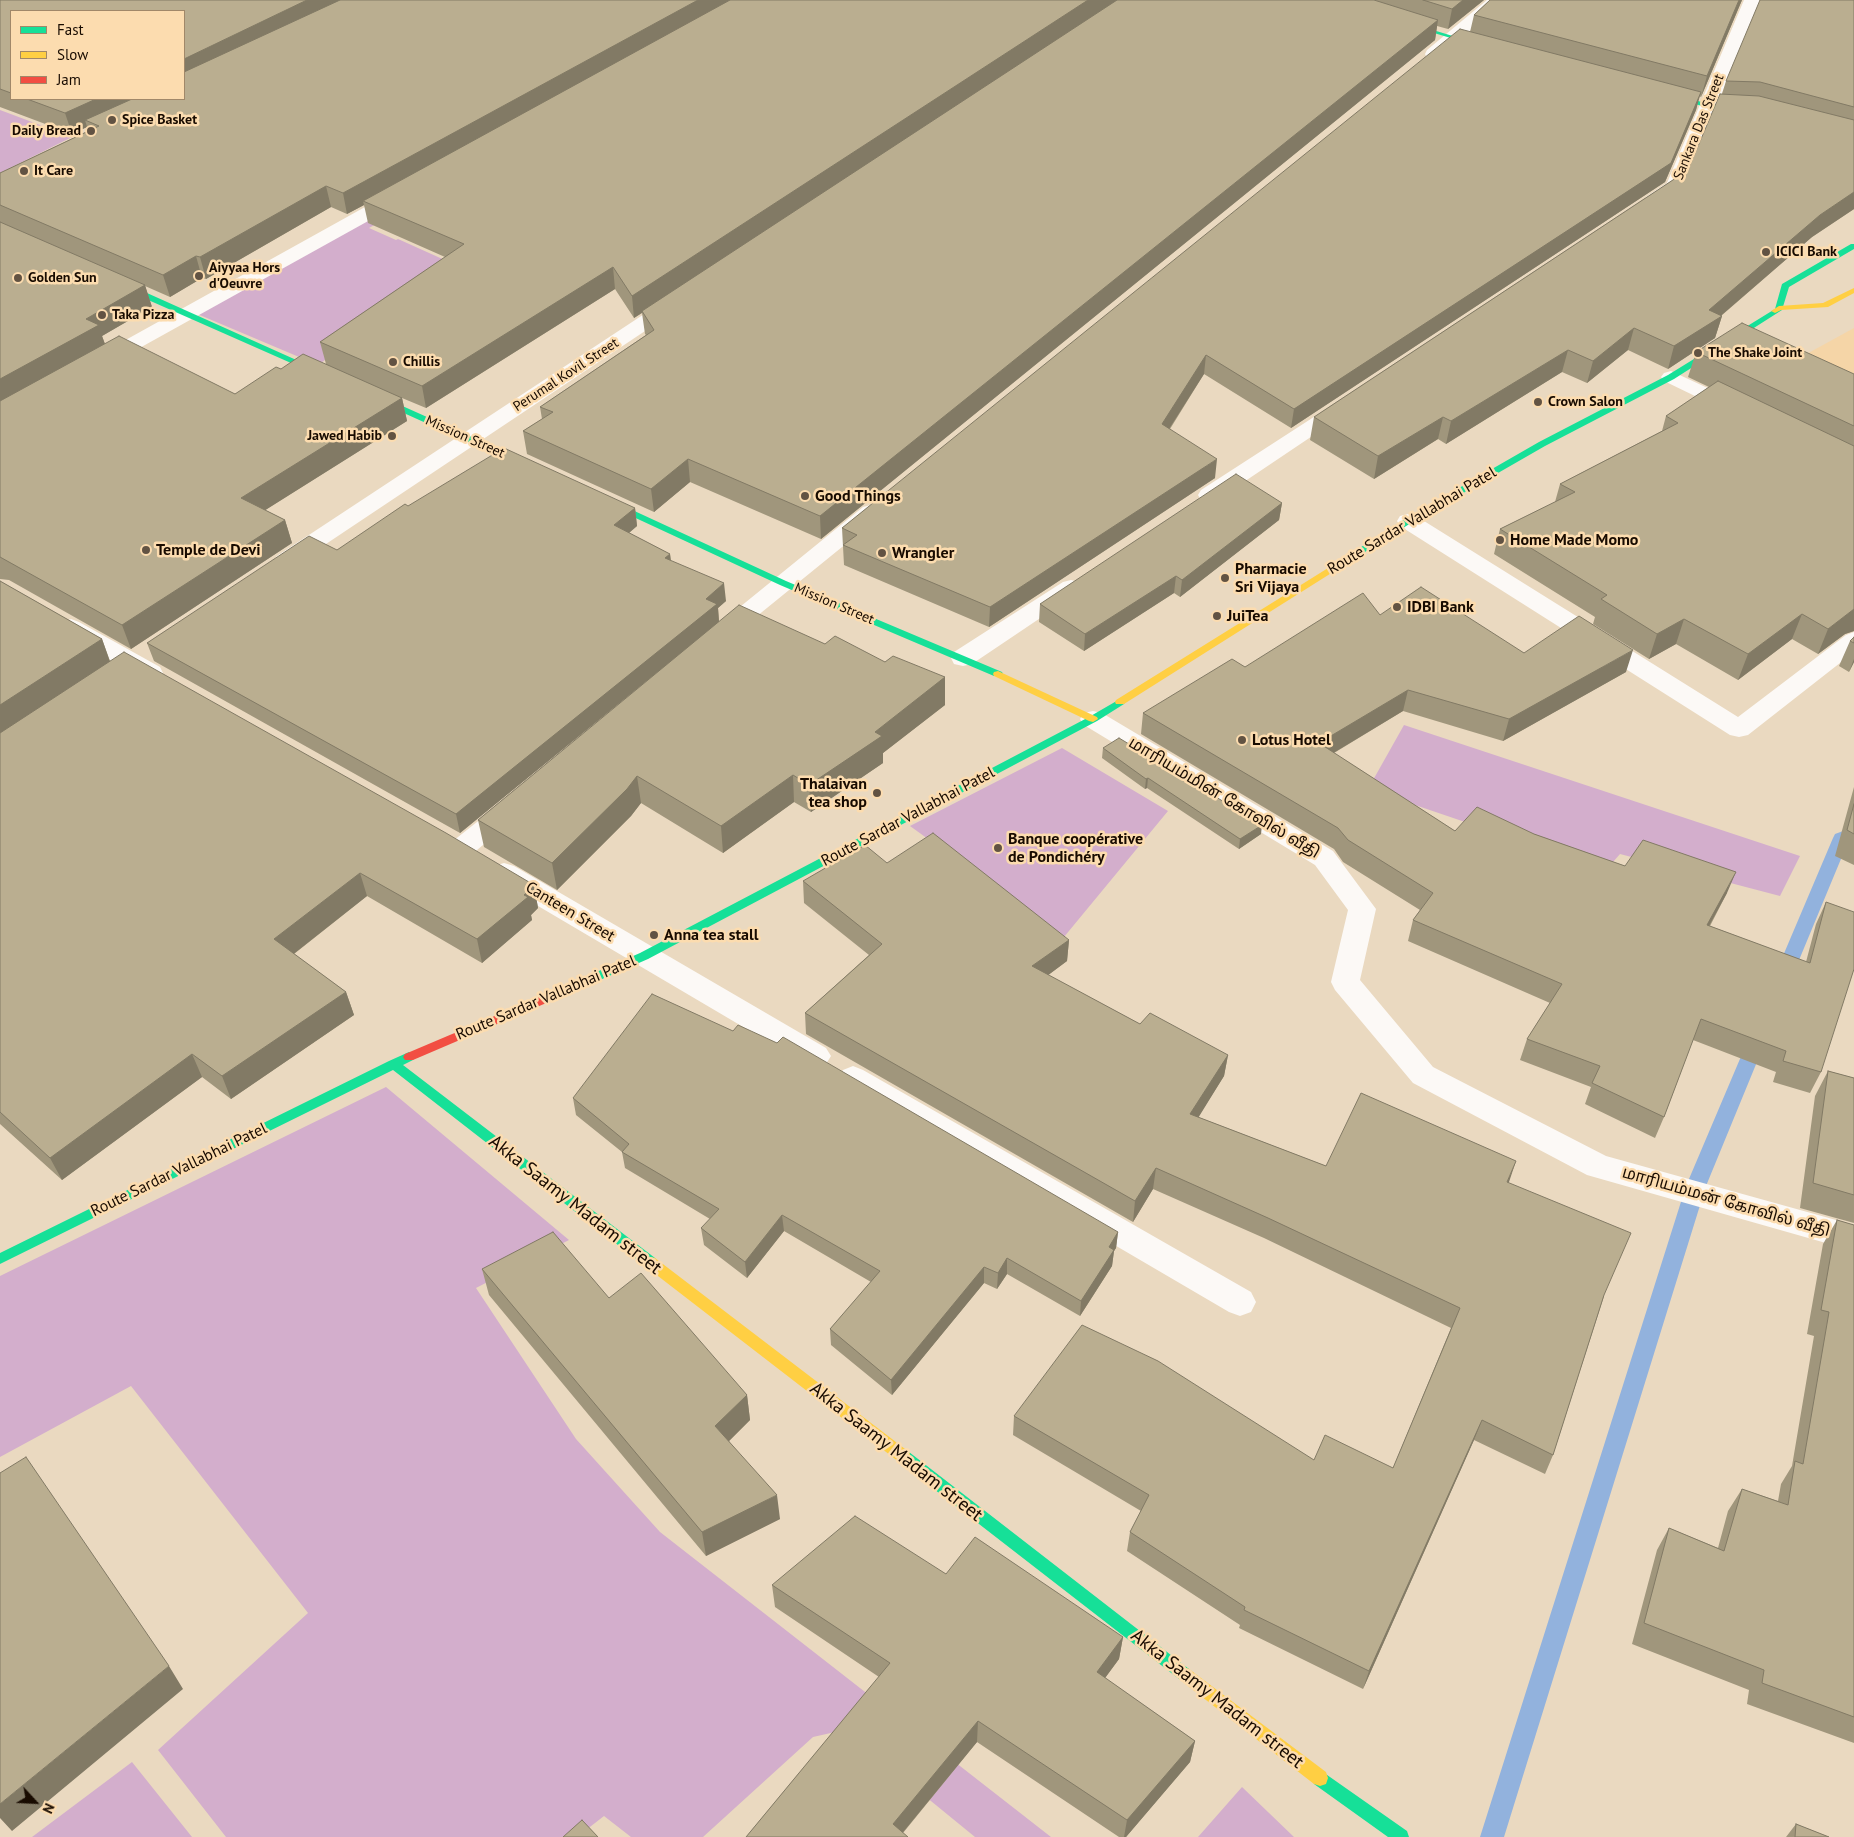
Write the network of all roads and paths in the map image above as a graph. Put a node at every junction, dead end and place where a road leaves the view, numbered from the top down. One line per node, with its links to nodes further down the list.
1 (1327, 0): 4 (street)
2 (1497, 0): 4 (street)
3 (1752, 0): 8 (street, Sankara Das Street)
4 (1454, 38): 5 (street); 6 (street)
5 (1501, 50)
6 (1416, 68)
7 (1651, 90): 8 (street)
8 (1716, 108): 9 (street); 10 (street); 12 (street, Sankara Das Street)
9 (1762, 112)
10 (1744, 122)
11 (413, 188): 18 (street)
12 (1634, 214)
13 (1854, 246): 17 (street)
14 (106, 278): 18 (street)
15 (693, 290): 25 (street, Perumal Kovil Street)
16 (1854, 290): 17 (street)
17 (1779, 308): 20 (street, Route Sardar Vallabhai Patel)
18 (186, 314): 19 (street); 21 (street)
19 (85, 370)
20 (1671, 377): 24 (street); 30 (street, Route Sardar Vallabhai Patel)
21 (342, 382)
22 (360, 390): 25 (street, Mission Street)
23 (1360, 395): 29 (street)
24 (1749, 415)
25 (470, 438): 26 (street, Mission Street); 31 (street, Perumal Kovil Street)
26 (542, 472)
27 (595, 496): 33 (street, Mission Street)
28 (883, 502): 33 (street)
29 (1195, 504)
30 (1408, 520): 35 (street); 39 (street, Route Sardar Vallabhai Patel)
31 (272, 569)
32 (1087, 576): 37 (street)
33 (783, 583): 36 (street); 37 (street, Mission Street)
34 (49, 615): 38 (street)
35 (1854, 640)
36 (707, 646)
37 (963, 658): 39 (street, Mission Street)
38 (175, 686)
39 (1093, 719): 41 (street, Route Sardar Vallabhai Patel); 43 (street, மாரியம்மின் கோவில் வீதி)
40 (524, 797): 41 (street, Canteen Street)
41 (644, 956): 42 (street, Route Sardar Vallabhai Patel); 46 (street, Canteen Street)
42 (393, 1064): 45 (street, Route Sardar Vallabhai Patel); 47 (street, Akka Saamy Madam street)
43 (1598, 1166): 44 (street, மாரியம்மன் கோவில் வீதி)
44 (1854, 1238)
45 (0, 1258)
46 (1240, 1302)
47 (1401, 1837)

